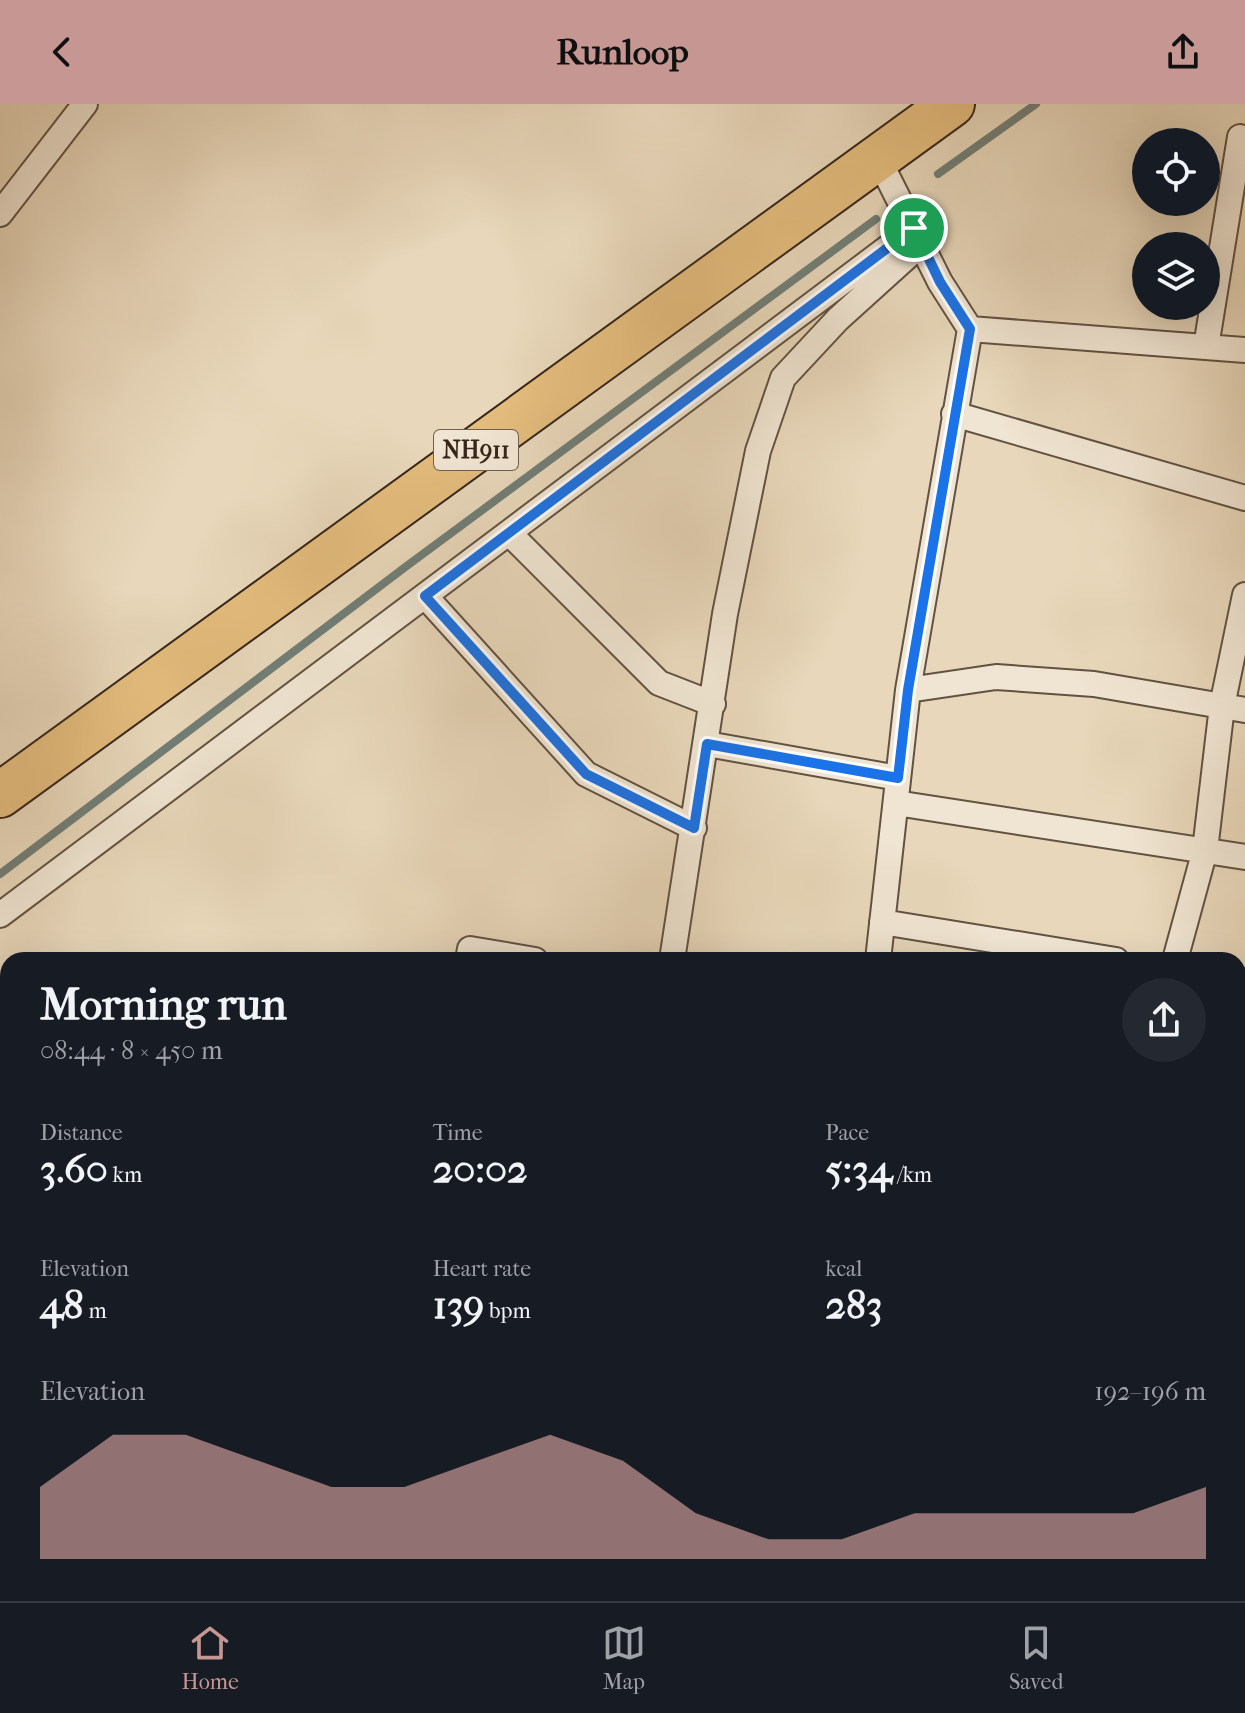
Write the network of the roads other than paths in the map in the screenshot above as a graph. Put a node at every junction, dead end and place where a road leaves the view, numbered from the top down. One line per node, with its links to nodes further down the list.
1 (85, 104): 5 (street)
2 (952, 104): 4 (highway, NH911)
3 (1240, 137): 8 (street)
4 (878, 158): 6 (street); 20 (highway, NH911)
5 (0, 214)
6 (918, 236): 7 (street); 12 (street); 16 (street)
7 (970, 329): 8 (street); 10 (street)
8 (1206, 347): 9 (street)
9 (1245, 350)
10 (954, 414): 11 (street); 15 (street)
11 (1245, 498)
12 (509, 533): 14 (street); 16 (street)
13 (1245, 595): 17 (street)
14 (425, 596): 21 (street); 24 (street)
15 (908, 690): 17 (street); 19 (street)
16 (713, 704): 18 (street)
17 (1234, 708): 22 (street)
18 (707, 744): 19 (street); 21 (street)
19 (897, 791): 22 (street); 25 (street)
20 (0, 795)
21 (694, 828): 28 (street)
22 (1205, 850): 23 (street); 31 (street)
23 (1245, 857)
24 (0, 915)
25 (882, 922): 29 (street); 30 (street)
26 (469, 952): 27 (street)
27 (488, 952)
28 (673, 952)
29 (879, 952)
30 (1067, 952)
31 (1177, 952)

